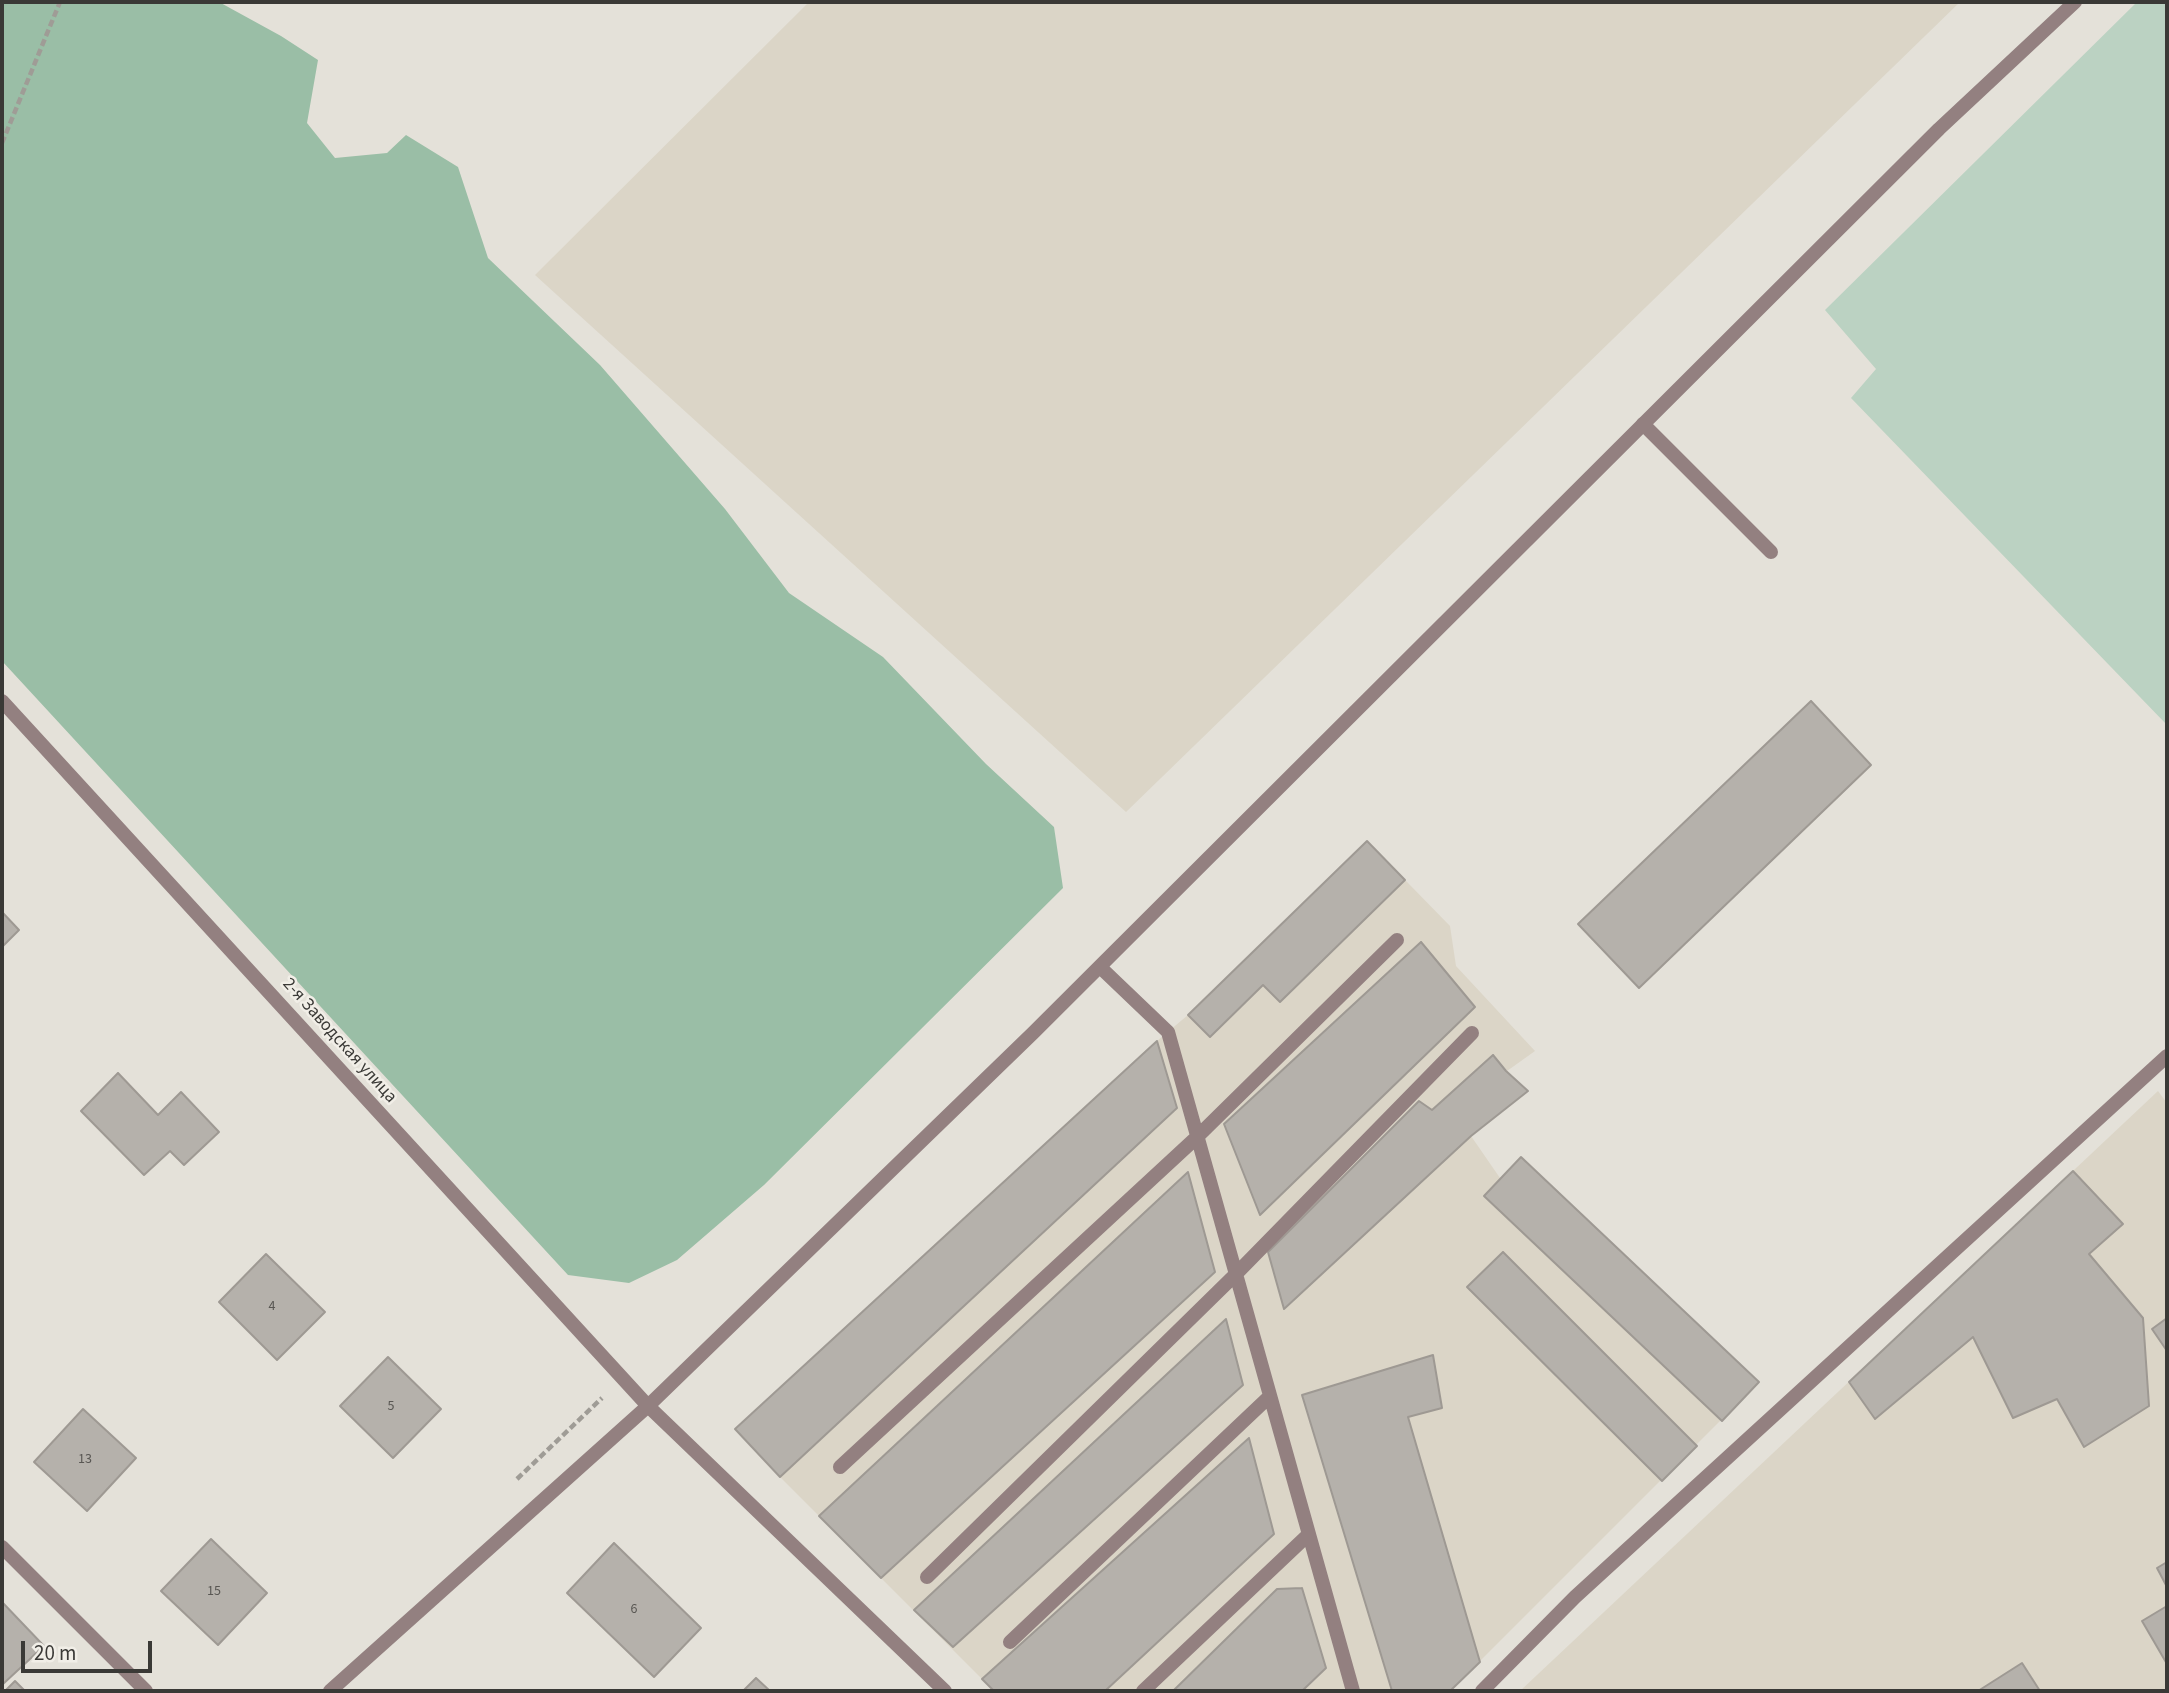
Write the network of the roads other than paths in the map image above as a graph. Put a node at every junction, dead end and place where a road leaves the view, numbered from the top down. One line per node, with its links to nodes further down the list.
1 (2074, 2): 2 (street)
2 (1643, 424): 3 (street); 6 (street)
3 (1771, 552)
4 (2, 701): 12 (street, 2-я Заводская улица)
5 (1397, 940): 9 (street)
6 (1100, 967): 9 (street); 12 (street)
7 (1472, 1033): 10 (street)
8 (2167, 1056): 23 (street)
9 (1197, 1137): 10 (street); 13 (street)
10 (1236, 1274): 11 (street); 16 (street)
11 (1270, 1396): 14 (street); 17 (street)
12 (648, 1406): 19 (street); 20 (street, 2-я Заводская улица)
13 (840, 1467)
14 (1309, 1534): 21 (street); 22 (street)
15 (2, 1547): 18 (street)
16 (927, 1577)
17 (1010, 1642)
18 (146, 1691)
19 (330, 1691)
20 (945, 1691)
21 (1143, 1691)
22 (1353, 1691)
23 (1482, 1691)

